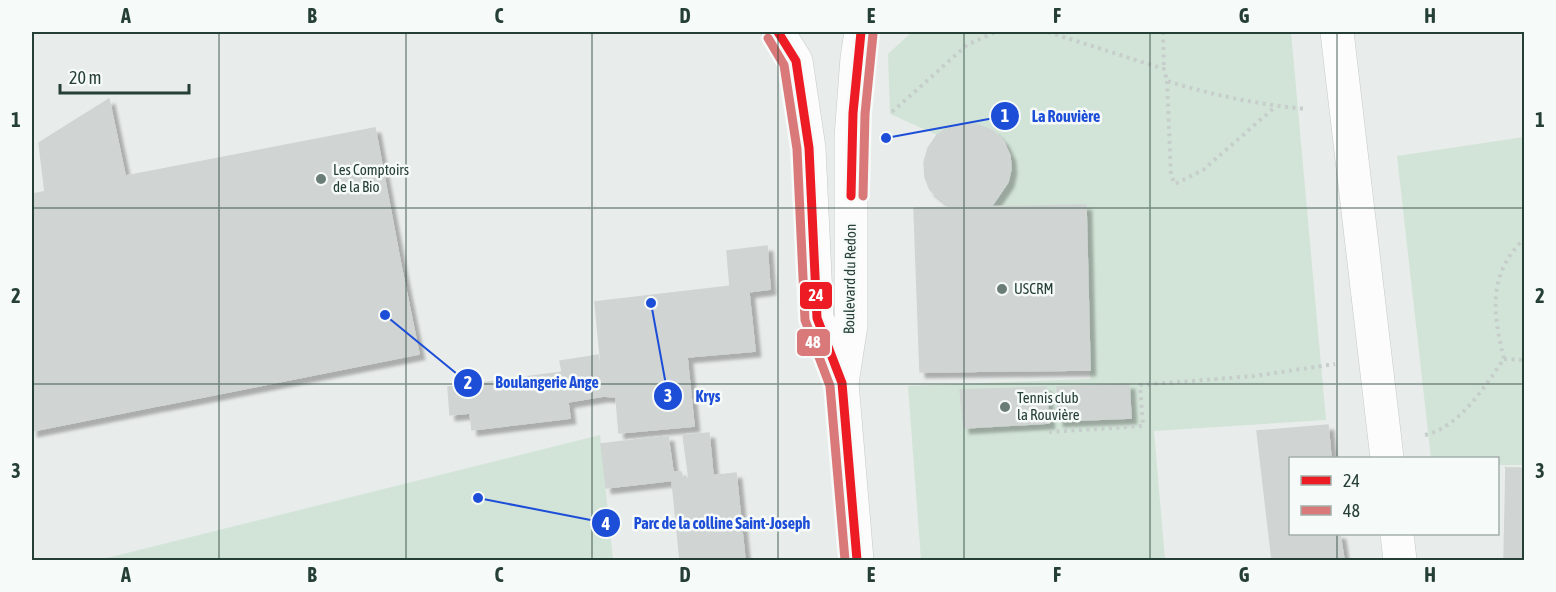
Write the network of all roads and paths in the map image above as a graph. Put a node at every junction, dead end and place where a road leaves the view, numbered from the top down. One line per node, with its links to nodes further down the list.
1 (778, 32): 16 (street, Boulevard du Redon)
2 (861, 32): 16 (street, Boulevard du Redon)
3 (994, 32): 11 (path)
4 (1048, 32): 7 (path)
5 (1162, 32): 7 (path)
6 (1337, 32): 19 (street)
7 (1164, 69): 8 (path)
8 (1167, 81): 9 (path); 9 (path)
9 (1275, 107): 10 (path)
10 (1308, 110)
11 (890, 114)
12 (1524, 239): 13 (path)
13 (1504, 359): 14 (path); 18 (path)
14 (1524, 360)
15 (1335, 364): 17 (path)
16 (842, 383): 21 (street, Boulevard du Redon)
17 (1049, 432)
18 (1424, 435)
19 (1388, 457)
20 (1396, 535): 22 (street)
21 (857, 561)
22 (1400, 561)

